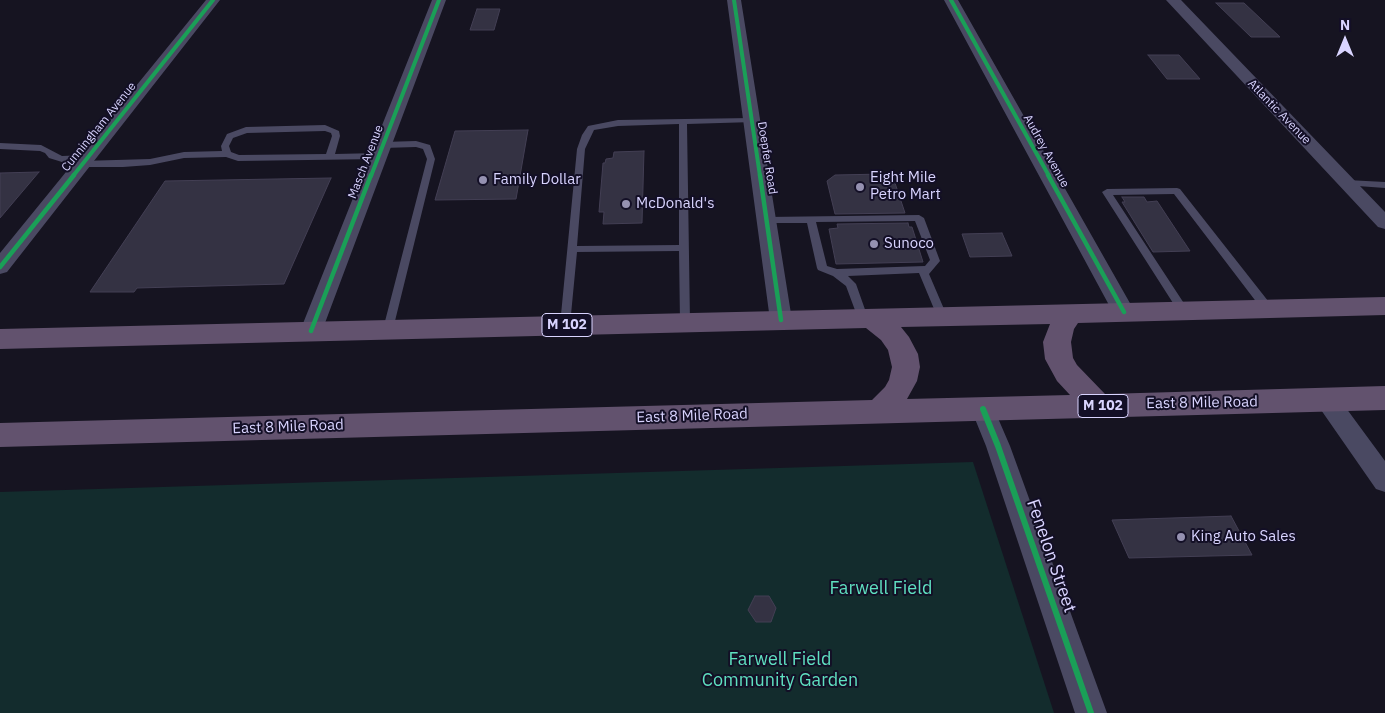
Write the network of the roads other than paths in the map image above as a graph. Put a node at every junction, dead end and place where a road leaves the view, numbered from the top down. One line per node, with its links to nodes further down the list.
1 (213, 0): 12 (street, Cunningham Avenue)
2 (439, 0): 9 (street, Masch Avenue)
3 (734, 0): 6 (street, Doepfer Road)
4 (951, 0): 26 (street, Audrey Avenue)
5 (1173, 0): 13 (street, Atlantic Avenue)
6 (751, 120): 7 (lane); 15 (street, Doepfer Road)
7 (684, 122): 18 (lane); 19 (lane)
8 (0, 146): 12 (lane)
9 (381, 150): 11 (lane); 33 (lane); 34 (street, Masch Avenue)
10 (227, 154): 11 (lane); 11 (lane); 12 (lane)
11 (330, 157)
12 (85, 161): 20 (street, Cunningham Avenue)
13 (1347, 183): 14 (lane); 17 (street, Atlantic Avenue)
14 (1385, 185)
15 (767, 220): 16 (lane); 30 (street, Doepfer Road)
16 (811, 220): 21 (lane); 22 (lane)
17 (1385, 223)
18 (684, 248): 19 (lane); 31 (lane)
19 (572, 249): 32 (lane)
20 (0, 266)
21 (928, 269): 22 (lane); 28 (lane)
22 (837, 273): 29 (lane)
23 (1385, 306): 24 (highway, M 102)
24 (1268, 308): 25 (highway, M 102); 25 (lane)
25 (1184, 310): 26 (highway, M 102)
26 (1124, 312): 27 (highway, M 102)
27 (1071, 313): 28 (highway, M 102); 38 (highway)
28 (942, 316): 29 (highway, M 102)
29 (867, 318): 30 (highway, M 102); 40 (highway)
30 (781, 320): 31 (highway, M 102)
31 (685, 322): 32 (highway, M 102)
32 (564, 325): 33 (highway, M 102)
33 (388, 329): 34 (highway, M 102)
34 (311, 331): 35 (highway, M 102)
35 (0, 339)
36 (1385, 398): 37 (highway, East 8 Mile Road / M 102)
37 (1327, 400): 38 (highway, East 8 Mile Road / M 102); 42 (street)
38 (1099, 406): 39 (highway, East 8 Mile Road / M 102)
39 (983, 409): 40 (highway, East 8 Mile Road / M 102); 43 (street, Fenelon Street)
40 (879, 411): 41 (highway, East 8 Mile Road / M 102)
41 (0, 435)
42 (1382, 471)
43 (1091, 713)

